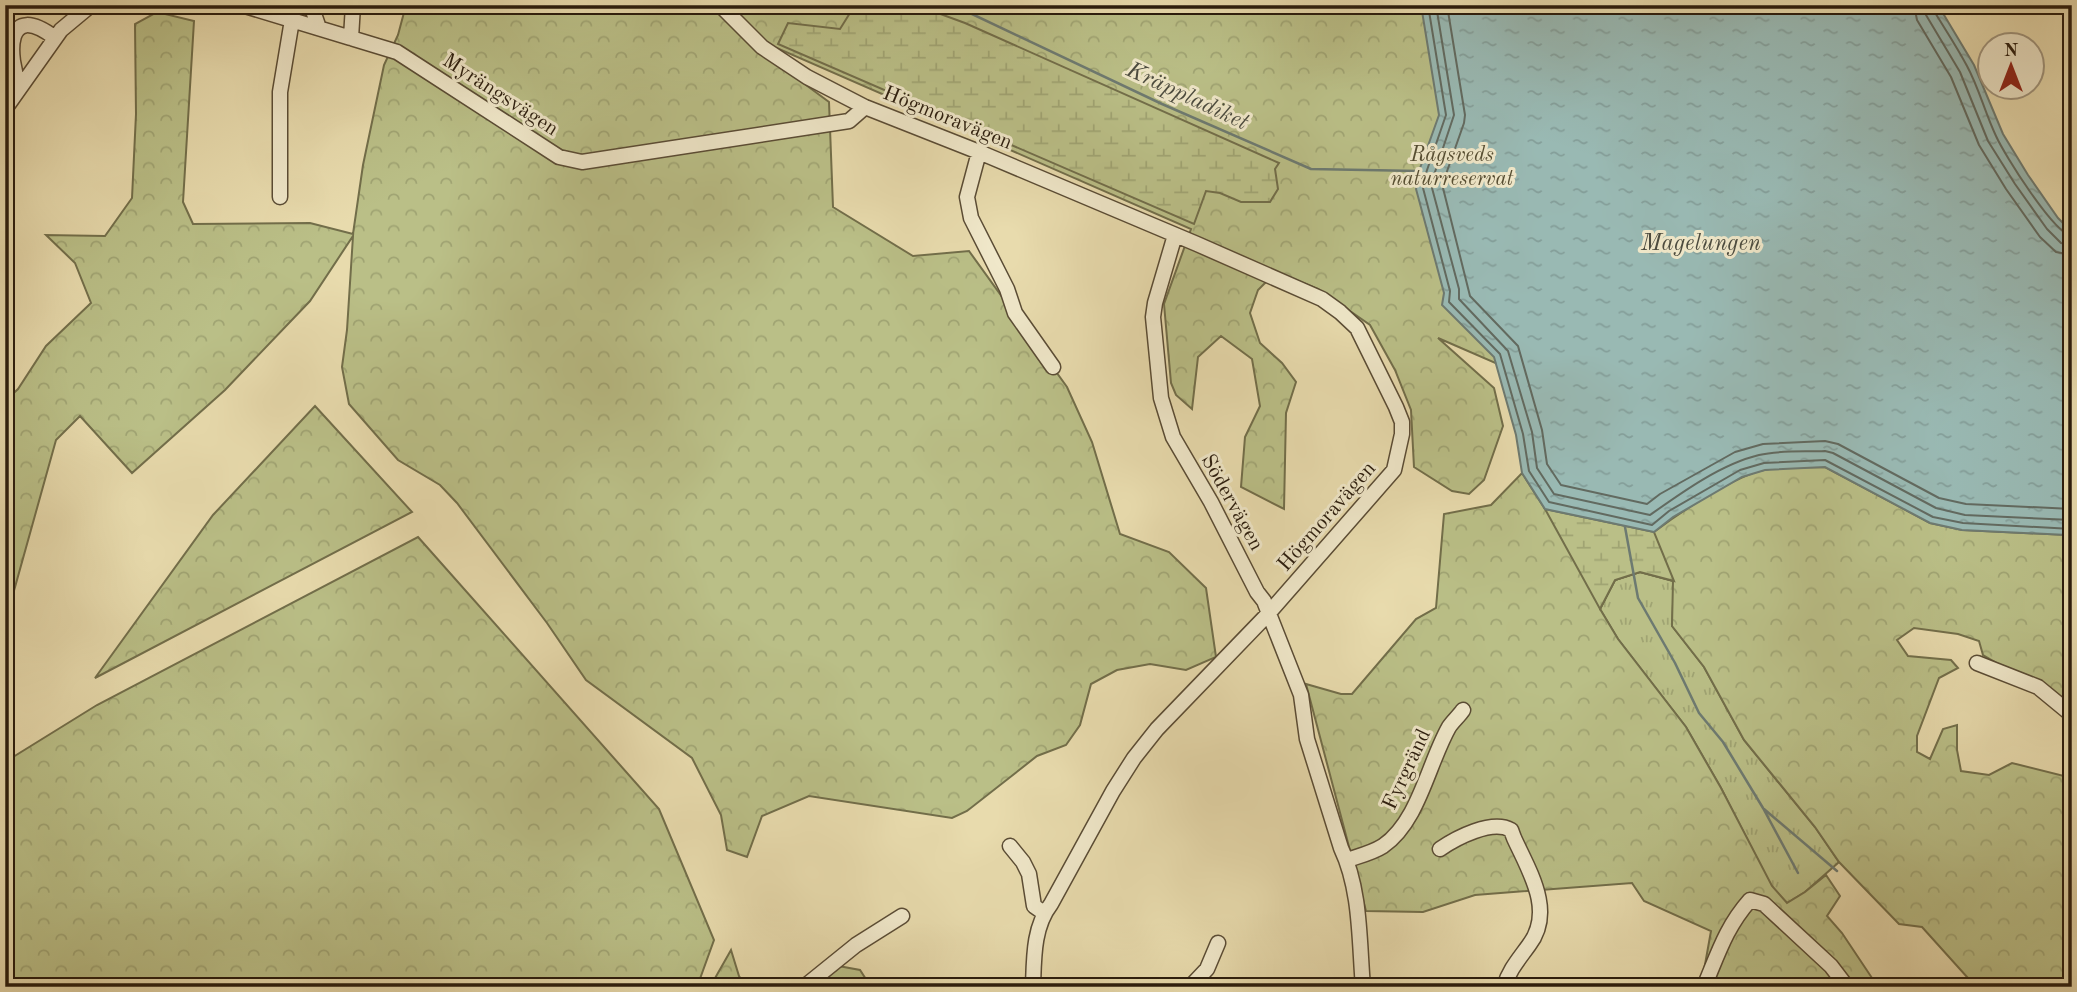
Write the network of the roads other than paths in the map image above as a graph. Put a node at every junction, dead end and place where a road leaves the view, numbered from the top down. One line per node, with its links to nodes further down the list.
1 (91, 5): 8 (street)
2 (242, 5): 6 (street, Myrängsvägen)
3 (310, 5): 7 (street)
4 (352, 5): 9 (street)
5 (720, 5): 12 (street, Högmoravägen)
6 (292, 20): 7 (street, Myrängsvägen); 15 (street)
7 (318, 28): 9 (street, Myrängsvägen)
8 (55, 38): 11 (street); 11 (street)
9 (351, 38): 12 (street, Myrängsvägen)
10 (5, 77): 11 (street)
11 (20, 88): 13 (street)
12 (865, 107): 14 (street, Högmoravägen)
13 (5, 109)
14 (979, 152): 16 (street, Högmoravägen); 17 (street)
15 (280, 197)
16 (1175, 235): 18 (street, Södervägen); 18 (street, Högmoravägen)
17 (1053, 367)
18 (1268, 614): 24 (street, Södervägen); 25 (street, Högmoravägen)
19 (1977, 663): 21 (street)
20 (1463, 710): 24 (street, Fyrgränd)
21 (2072, 715)
22 (1010, 846): 25 (street)
23 (1440, 849): 32 (street)
24 (1347, 860): 31 (street, Södervägen)
25 (1044, 913): 29 (street, Högmoravägen)
26 (902, 916): 28 (street)
27 (1218, 943): 30 (street)
28 (804, 987)
29 (1033, 987)
30 (1190, 987)
31 (1363, 987)
32 (1504, 987)
33 (1704, 987): 34 (street)
34 (1847, 987)

